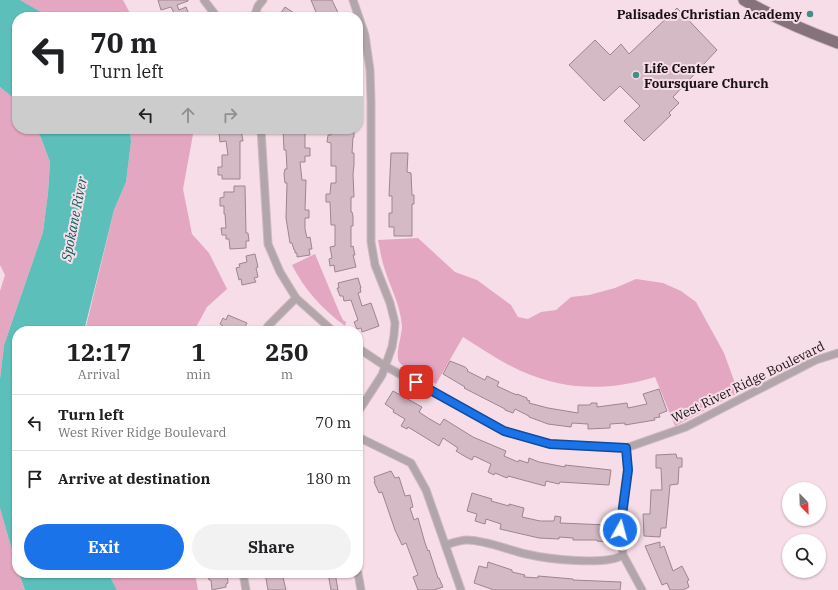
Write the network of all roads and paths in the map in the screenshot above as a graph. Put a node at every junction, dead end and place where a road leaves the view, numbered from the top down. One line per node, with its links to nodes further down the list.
1 (204, 0): 5 (street)
2 (263, 0): 6 (street)
3 (353, 0): 7 (street)
4 (744, 0): 9 (main road)
5 (213, 12)
6 (256, 12)
7 (357, 12)
8 (363, 29): 16 (street)
9 (838, 43)
10 (261, 134): 11 (street)
11 (296, 298): 12 (street); 13 (street)
12 (268, 326)
13 (328, 326)
14 (363, 351): 16 (street, West River Ridge Boulevard)
15 (838, 353): 19 (street, West River Ridge Boulevard)
16 (385, 366): 17 (street); 19 (street, West River Ridge Boulevard)
17 (363, 404)
18 (363, 439): 20 (street)
19 (626, 448): 21 (street)
20 (446, 545): 21 (street); 26 (street)
21 (623, 555): 27 (street)
22 (244, 578): 24 (street)
23 (359, 578): 25 (street)
24 (246, 590)
25 (361, 590)
26 (461, 590)
27 (642, 590)

